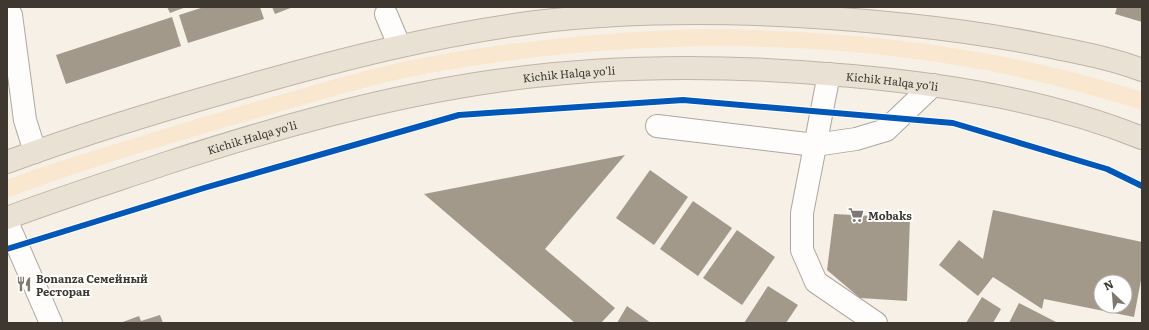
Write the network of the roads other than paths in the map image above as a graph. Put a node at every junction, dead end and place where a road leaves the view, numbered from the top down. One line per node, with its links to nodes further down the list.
1 (792, 11): 4 (highway); 5 (highway)
2 (13, 13): 11 (street)
3 (386, 14): 4 (street)
4 (398, 45): 11 (highway)
5 (1142, 70)
6 (829, 74): 7 (highway, Kichik Halqa yo'li); 10 (street); 13 (highway, Kichik Halqa yo'li)
7 (933, 85): 9 (highway, Kichik Halqa yo'li); 10 (street)
8 (657, 126): 10 (street)
9 (1142, 138)
10 (815, 145): 16 (street)
11 (35, 152): 12 (highway)
12 (7, 162)
13 (7, 218)
14 (7, 222): 15 (street)
15 (51, 323)
16 (876, 323)

